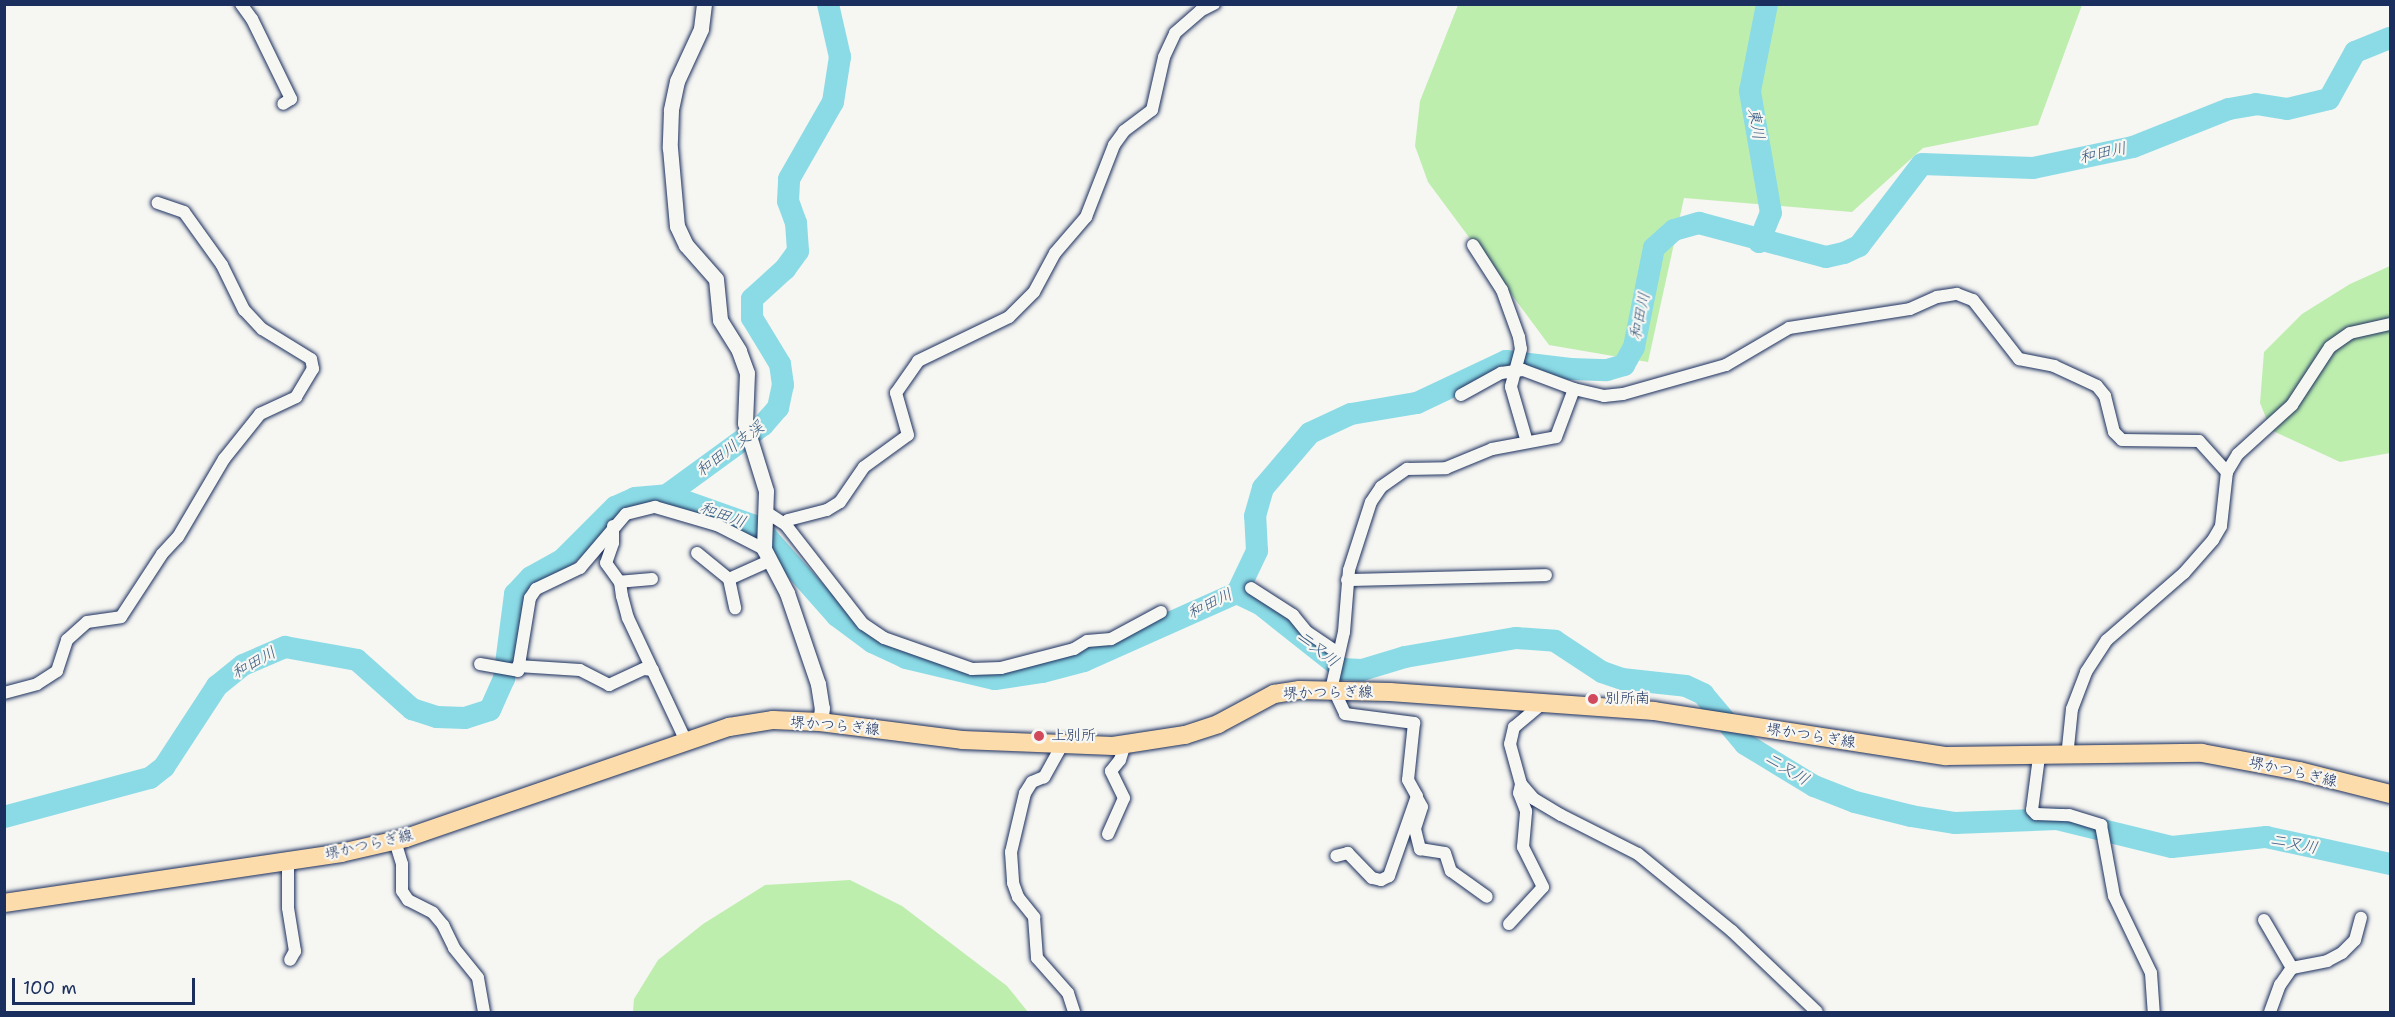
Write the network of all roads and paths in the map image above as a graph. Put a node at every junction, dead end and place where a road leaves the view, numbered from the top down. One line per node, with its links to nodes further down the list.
1 (241, 4): 4 (street)
2 (704, 4): 13 (street)
3 (1214, 4): 14 (street)
4 (283, 104)
5 (158, 203): 31 (street)
6 (1473, 245): 8 (street)
7 (2391, 324): 12 (street)
8 (1515, 370): 9 (street); 10 (street); 11 (street)
9 (1574, 389): 11 (street); 12 (street)
10 (1461, 395)
11 (1527, 442): 21 (street)
12 (2227, 472): 38 (street)
13 (766, 512): 14 (street); 16 (street)
14 (786, 525): 25 (street)
15 (613, 526): 16 (street); 22 (street); 28 (street)
16 (765, 550): 20 (street); 33 (street)
17 (697, 554): 20 (street)
18 (1546, 575): 21 (street)
19 (652, 579): 22 (street)
20 (729, 579): 24 (street)
21 (1347, 580): 26 (street)
22 (620, 582): 29 (street)
23 (1251, 588): 26 (street)
24 (735, 608)
25 (1161, 612)
26 (1338, 653): 30 (street)
27 (480, 664): 28 (street)
28 (518, 666): 29 (street)
29 (653, 670): 34 (street)
30 (1333, 690): 32 (main road, 堺かつらぎ線); 35 (main road, 堺かつらぎ線); 41 (street)
31 (4, 693)
32 (1544, 702): 37 (main road, 堺かつらぎ線); 39 (street)
33 (820, 722): 34 (main road, 堺かつらぎ線); 36 (main road, 堺かつらぎ線)
34 (686, 741): 43 (main road, 堺かつらぎ線)
35 (1125, 744): 36 (main road, 堺かつらぎ線); 42 (street)
36 (1062, 745): 54 (street)
37 (2039, 757): 38 (main road, 堺かつらぎ線); 56 (street)
38 (2067, 757): 40 (main road, 堺かつらぎ線)
39 (1521, 784): 50 (street); 55 (street)
40 (2391, 794)
41 (1417, 796): 44 (street); 46 (street)
42 (1108, 834)
43 (395, 841): 45 (main road, 堺かつらぎ線); 53 (street)
44 (1336, 856)
45 (288, 861): 47 (main road, 堺かつらぎ線); 51 (street)
46 (1487, 897)
47 (4, 903)
48 (2361, 918): 52 (street)
49 (2264, 920): 52 (street)
50 (1509, 924)
51 (290, 960)
52 (2292, 968): 57 (street)
53 (484, 1012)
54 (1074, 1012)
55 (1817, 1012)
56 (2154, 1012)
57 (2270, 1012)

